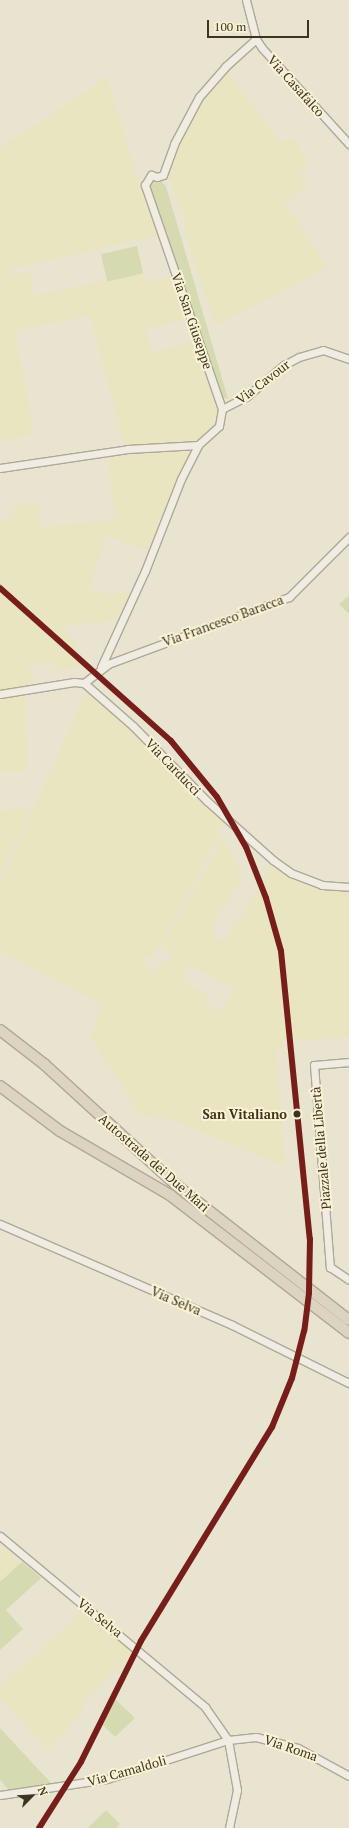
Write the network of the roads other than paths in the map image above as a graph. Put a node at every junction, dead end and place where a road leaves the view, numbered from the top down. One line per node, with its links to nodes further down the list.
1 (246, 0): 2 (street, Via Casafalco)
2 (256, 39): 3 (street, Via Casafalco); 5 (street, Via San Giuseppe)
3 (349, 144)
4 (349, 359): 5 (street, Via Cavour)
5 (222, 410): 6 (street)
6 (198, 445): 7 (street); 9 (street)
7 (0, 468)
8 (349, 537): 9 (street, Via Francesco Baracca)
9 (101, 667): 10 (street, Via Francesco Baracca)
10 (84, 683): 11 (street); 12 (street, Via Carducci)
11 (0, 694)
12 (349, 887)
13 (0, 1030): 18 (highway, Autostrada dei Due Mari)
14 (349, 1062): 17 (street, Piazzale della Libertà)
15 (0, 1086): 19 (highway, Autostrada dei Due Mari)
16 (0, 1224): 20 (street, Via Selva)
17 (349, 1280)
18 (349, 1320)
19 (349, 1333)
20 (349, 1382)
21 (0, 1536): 22 (street, Via Selva)
22 (228, 1740): 23 (street, Via Roma); 24 (street, Via Camaldoli); 25 (street)
23 (349, 1776)
24 (0, 1795)
25 (229, 1828)

